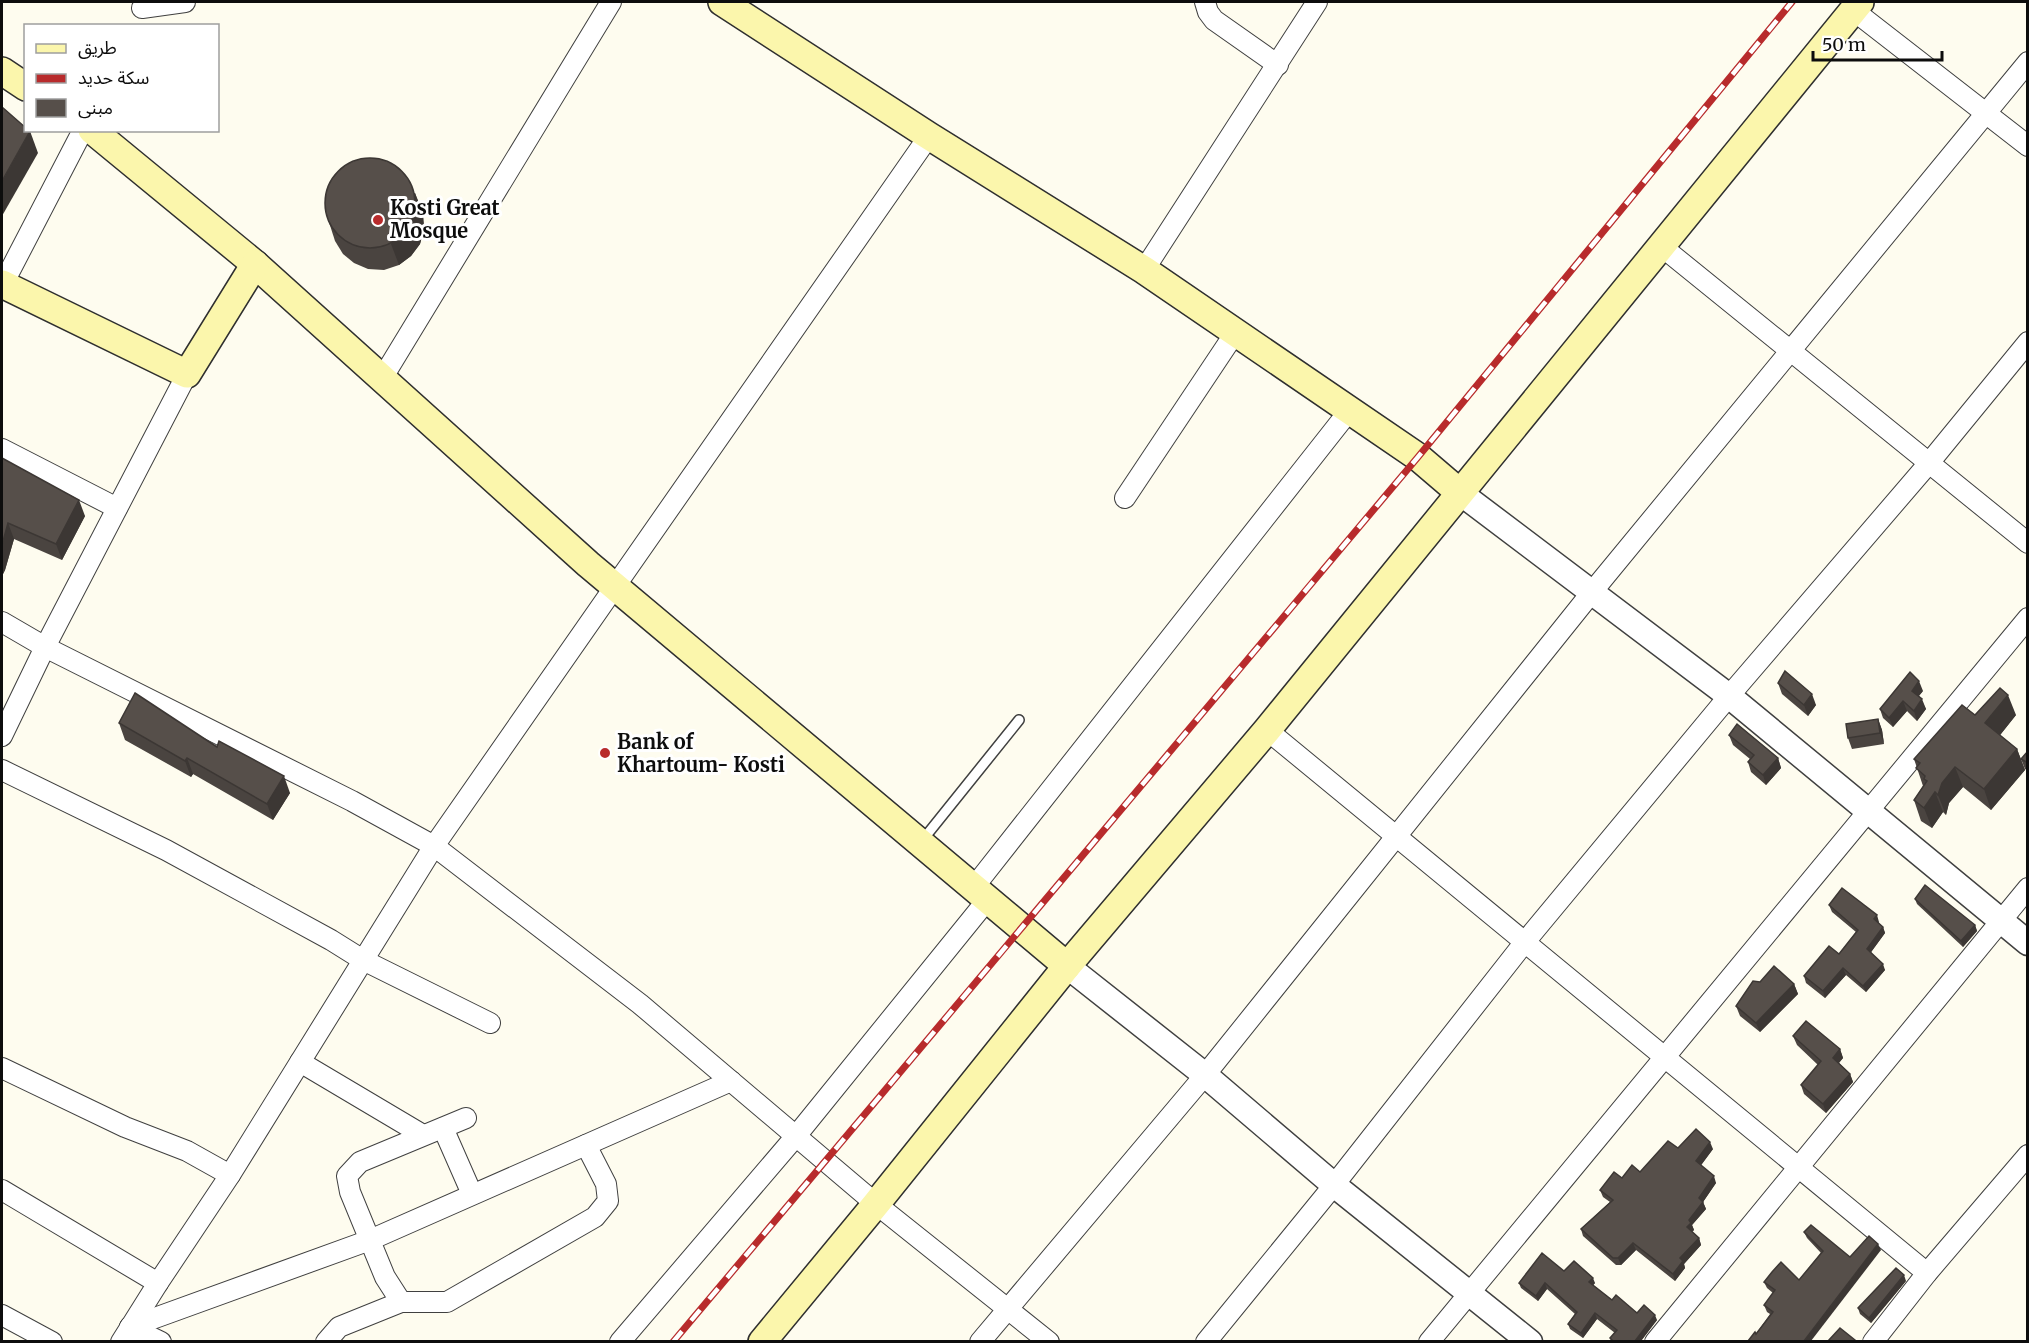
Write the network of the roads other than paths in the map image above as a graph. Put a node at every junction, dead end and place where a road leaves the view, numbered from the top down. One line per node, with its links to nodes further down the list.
1 (185, 2): 7 (street)
2 (610, 2): 25 (street)
3 (722, 2): 15 (main road)
4 (1205, 2): 9 (street)
5 (1317, 2): 9 (street)
6 (1856, 6): 12 (street); 17 (main road)
7 (140, 12)
8 (2028, 62): 12 (street)
9 (1278, 65): 19 (street)
10 (2, 71): 11 (main road)
11 (24, 86)
12 (1984, 114): 16 (street); 23 (street)
13 (82, 132): 20 (street)
14 (94, 132): 18 (main road)
15 (929, 136): 19 (main road); 33 (street)
16 (2028, 146)
17 (1661, 246): 23 (street); 29 (main road)
18 (255, 264): 24 (main road); 25 (main road)
19 (1143, 270): 21 (main road)
20 (2, 284): 24 (main road)
21 (1235, 333): 26 (main road); 30 (street)
22 (2028, 342): 28 (street)
23 (1790, 350): 28 (street); 34 (street)
24 (187, 374): 31 (street)
25 (382, 377): 33 (main road)
26 (1349, 411): 29 (main road); 48 (street)
27 (2, 450): 31 (street)
28 (1929, 463): 32 (street); 38 (street)
29 (1460, 492): 34 (street); 40 (main road)
30 (1125, 498)
31 (117, 508): 37 (street)
32 (2028, 543)
33 (616, 587): 45 (main road); 46 (street)
34 (1592, 592): 38 (street); 44 (street)
35 (2028, 618): 43 (street)
36 (2, 622): 37 (street)
37 (45, 647): 41 (street); 46 (street)
38 (1729, 696): 43 (street); 50 (street)
39 (1019, 720): 45 (lane)
40 (1267, 730): 44 (street); 53 (main road)
41 (2, 736)
42 (2, 770): 52 (street)
43 (1867, 811): 49 (street); 55 (street)
44 (1397, 837): 50 (street); 58 (street)
45 (921, 843): 48 (main road)
46 (434, 846): 52 (street); 59 (street)
47 (2028, 888): 49 (street)
48 (981, 893): 53 (main road); 63 (street)
49 (2000, 921): 51 (street); 66 (street)
50 (1524, 943): 55 (street); 68 (street)
51 (2028, 943)
52 (363, 960): 54 (street); 56 (street)
53 (1067, 966): 58 (street); 71 (main road)
54 (490, 1023)
55 (1665, 1058): 66 (street); 75 (street)
56 (300, 1062): 62 (street); 67 (street)
57 (2, 1068): 67 (street)
58 (1205, 1075): 68 (street); 77 (street)
59 (731, 1081): 63 (street); 64 (street)
60 (466, 1118): 61 (street)
61 (443, 1128): 62 (street); 70 (street)
62 (423, 1135): 72 (street)
63 (796, 1136): 71 (street); 83 (street)
64 (586, 1145): 70 (street); 76 (street)
65 (2028, 1155): 73 (street)
66 (1797, 1166): 73 (street); 90 (street)
67 (230, 1175): 74 (street)
68 (1334, 1185): 75 (street); 87 (street)
69 (2, 1190): 74 (street)
70 (472, 1194): 72 (street)
71 (876, 1204): 77 (street); 84 (main road)
72 (370, 1240): 76 (street); 79 (street)
73 (1927, 1273): 91 (street)
74 (158, 1283): 79 (street)
75 (1468, 1293): 88 (street); 89 (street)
76 (401, 1302): 82 (street)
77 (1008, 1307): 85 (street); 86 (street)
78 (2, 1315): 80 (street)
79 (126, 1334): 81 (street)
80 (52, 1341)
81 (161, 1341)
82 (326, 1341)
83 (620, 1341)
84 (762, 1341)
85 (980, 1341)
86 (1049, 1341)
87 (1206, 1341)
88 (1428, 1341)
89 (1530, 1341)
90 (1655, 1341)
91 (1873, 1341)

